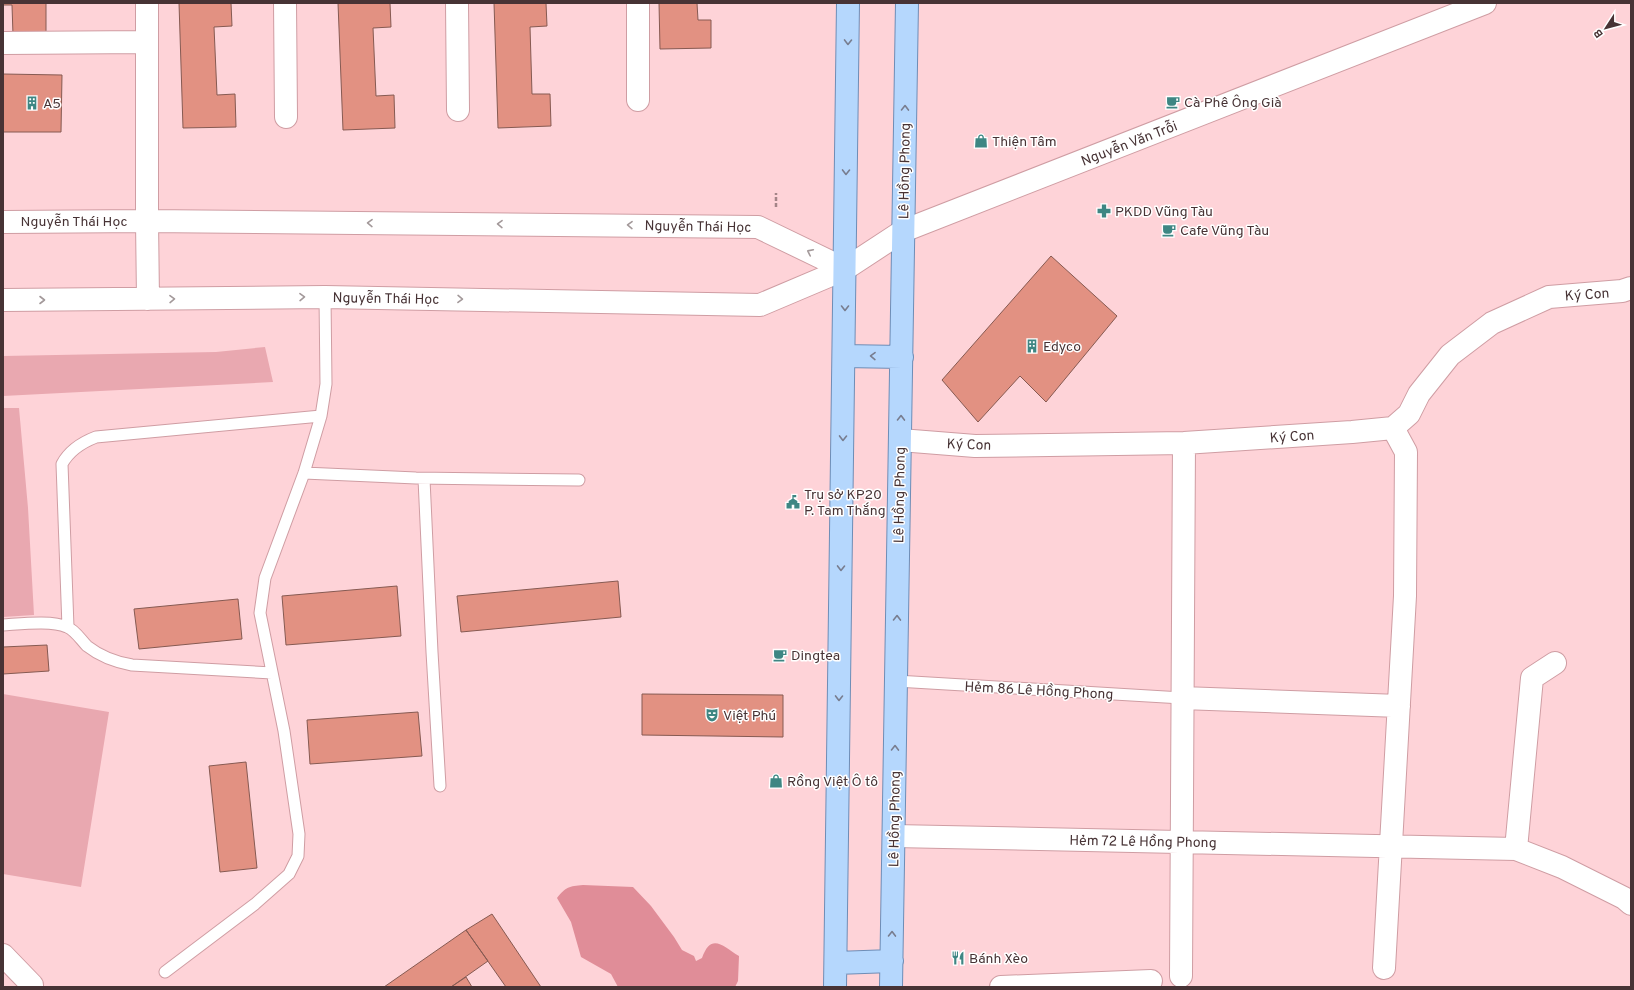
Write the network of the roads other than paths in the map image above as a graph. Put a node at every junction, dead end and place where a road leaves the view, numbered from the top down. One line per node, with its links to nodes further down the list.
1 (147, 3): 8 (street)
2 (285, 3): 12 (street)
3 (457, 3): 11 (street)
4 (638, 3): 10 (street)
5 (848, 3): 16 (main road, one-way to 16)
6 (907, 3): 15 (main road, Lê Hồng Phong, one-way to 6)
7 (1486, 3): 15 (street, Nguyễn Văn Trỗi)
8 (147, 42): 9 (street); 13 (street)
9 (3, 43)
10 (638, 100)
11 (458, 110)
12 (286, 117)
13 (147, 221): 14 (street, Nguyễn Thái Học); 16 (street, Nguyễn Thái Học, one-way to 13); 19 (street)
14 (3, 222)
15 (904, 231): 16 (street, Nguyễn Văn Trỗi); 22 (main road, Lê Hồng Phong)
16 (845, 269): 18 (street, Nguyễn Thái Học, one-way to 16); 21 (main road, one-way to 21)
17 (1631, 288): 24 (street, Ký Con)
18 (325, 297): 19 (street, Nguyễn Thái Học, one-way to 18); 23 (lane)
19 (148, 299): 20 (street, Nguyễn Thái Học, one-way to 19)
20 (3, 300)
21 (844, 356): 22 (main road, one-way to 21); 45 (main road, one-way to 45)
22 (902, 357): 25 (main road, Lê Hồng Phong, one-way to 22)
23 (321, 416): 27 (lane); 31 (lane)
24 (1393, 428): 26 (street, Ký Con); 36 (street)
25 (900, 440): 26 (street, Ký Con); 34 (main road, Lê Hồng Phong, one-way to 25)
26 (1184, 443): 35 (street)
27 (304, 473): 28 (lane); 33 (lane)
28 (424, 479): 29 (lane); 37 (lane)
29 (579, 480)
30 (3, 625): 31 (lane)
31 (68, 627): 33 (lane)
32 (1555, 663): 41 (street)
33 (272, 673): 47 (lane)
34 (896, 681): 35 (lane, Hẻm 86 Lê Hồng Phong); 38 (main road, Lê Hồng Phong, one-way to 34)
35 (1182, 698): 36 (street); 39 (street)
36 (1399, 706): 40 (street)
37 (440, 786)
38 (894, 836): 39 (street, Hẻm 72 Lê Hồng Phong); 44 (main road, Lê Hồng Phong, one-way to 38)
39 (1182, 842): 40 (street, Hẻm 72 Lê Hồng Phong); 48 (street)
40 (1392, 847): 41 (street, Hẻm 72 Lê Hồng Phong); 46 (street)
41 (1516, 849): 42 (street)
42 (1631, 904)
43 (3, 955): 51 (street)
44 (892, 962): 45 (main road); 53 (main road, Lê Hồng Phong)
45 (836, 963): 52 (main road)
46 (1384, 968)
47 (166, 972)
48 (1181, 976)
49 (1151, 981): 50 (street)
50 (1087, 985): 54 (street)
51 (32, 987)
52 (835, 987)
53 (891, 987)
54 (1001, 987)

